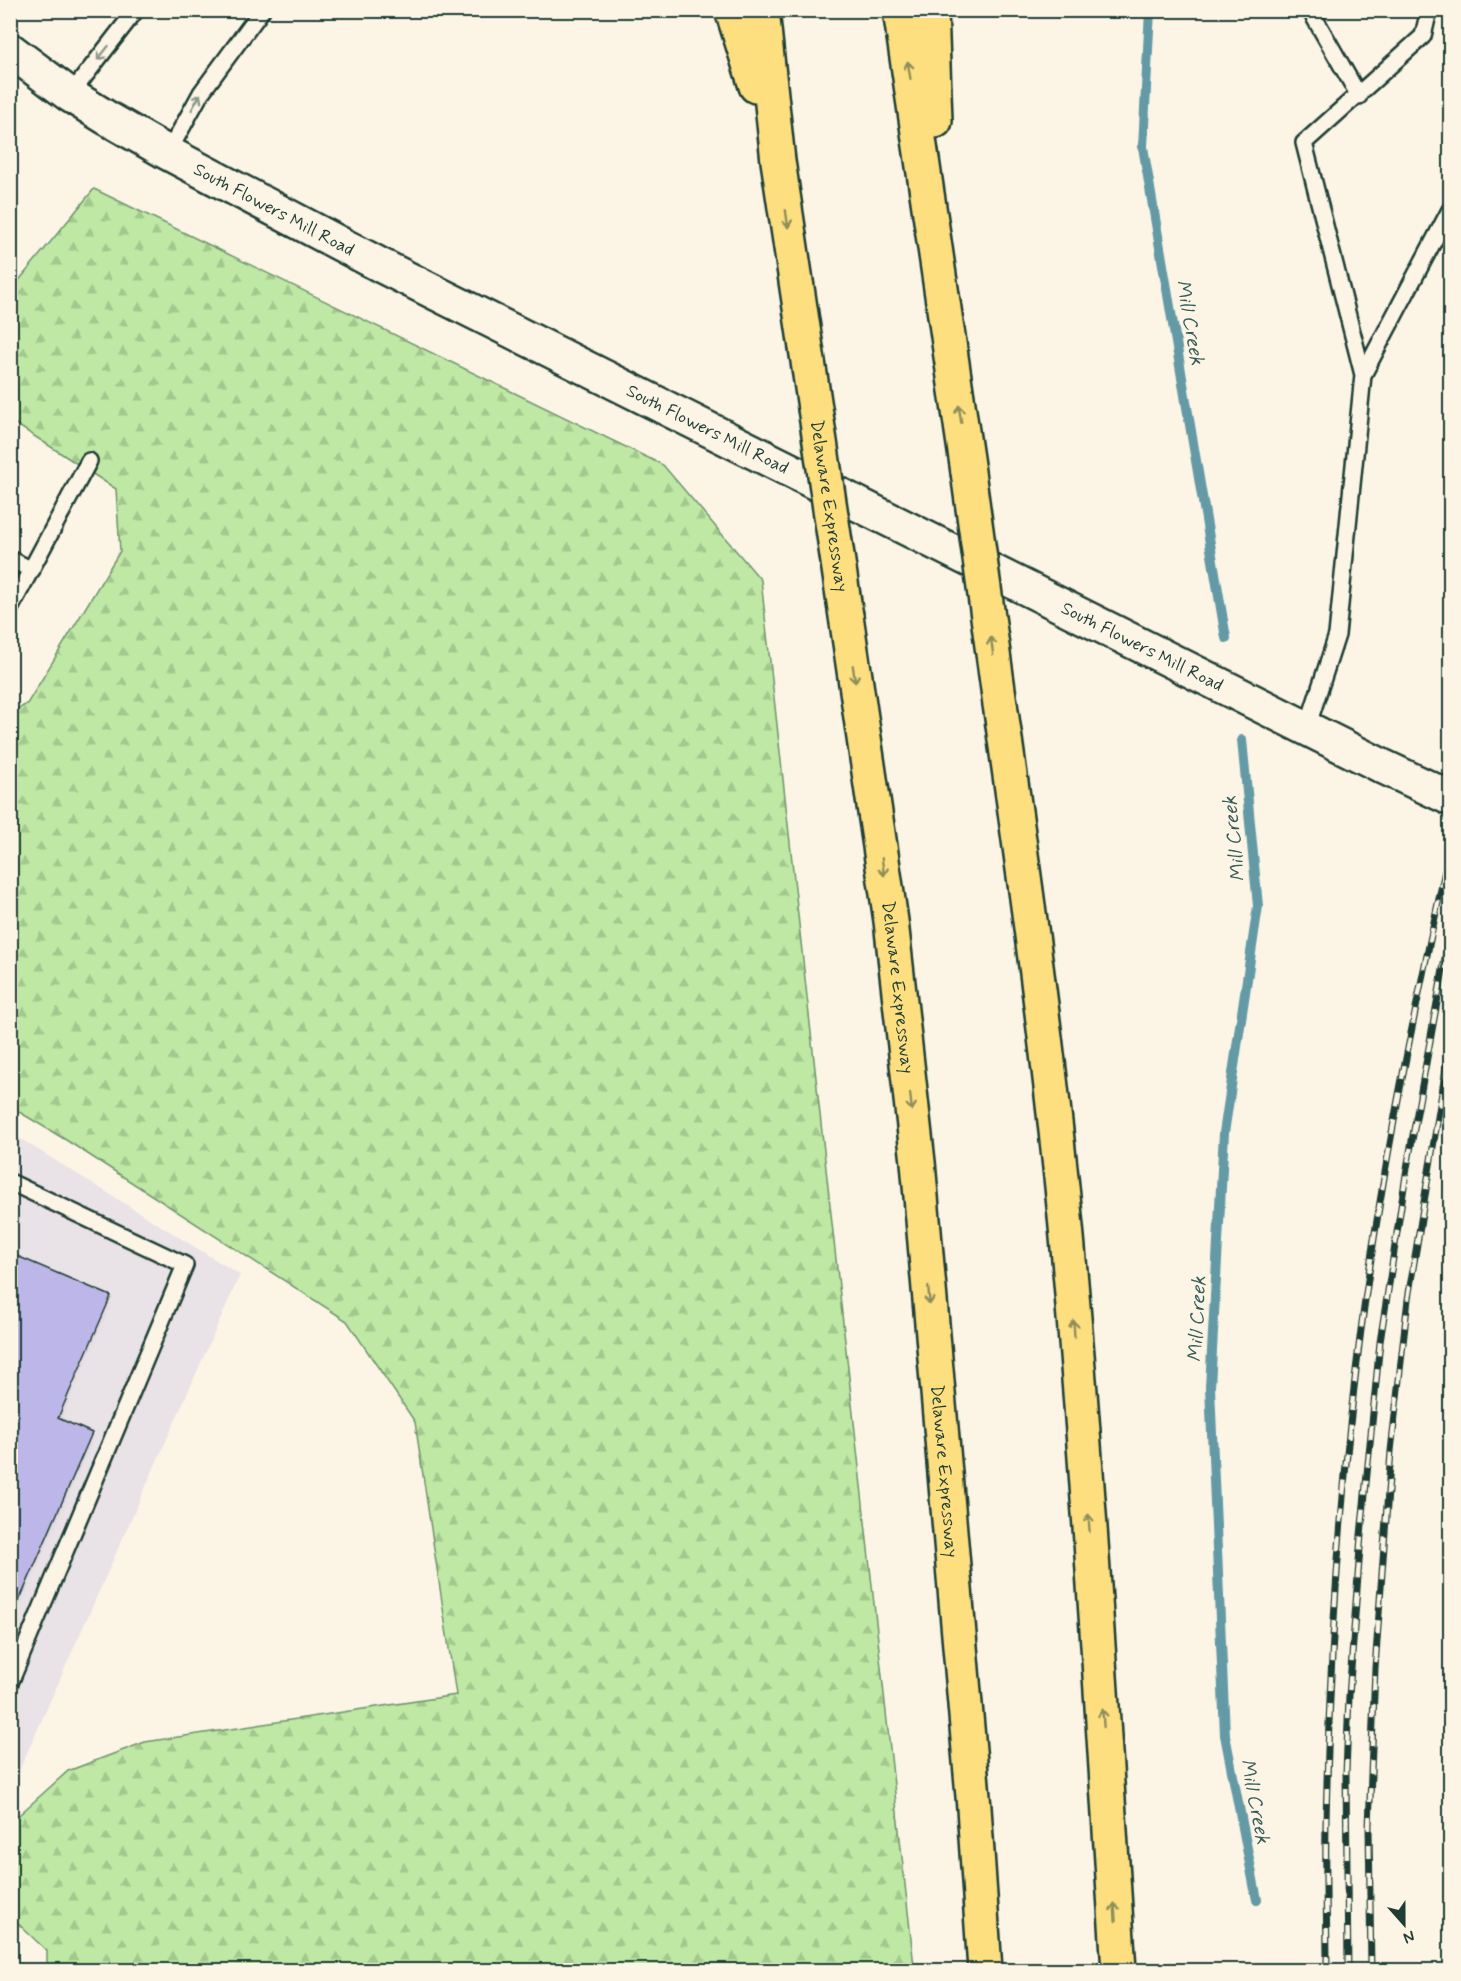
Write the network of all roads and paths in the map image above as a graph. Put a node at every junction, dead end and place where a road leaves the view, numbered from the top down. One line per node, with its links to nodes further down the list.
1 (136, 10): 10 (lane, one-way to 10)
2 (262, 10): 12 (lane, one-way to 2)
3 (732, 10): 13 (highway)
4 (762, 10): 13 (highway, Delaware Expressway)
5 (900, 10): 15 (highway, one-way to 5)
6 (931, 10): 15 (highway)
7 (1310, 10): 11 (lane)
8 (1429, 10): 11 (lane)
9 (10, 50): 10 (main road, South Flowers Mill Road)
10 (70, 95): 12 (main road, South Flowers Mill Road)
11 (1359, 96): 16 (lane)
12 (168, 153): 21 (main road, South Flowers Mill Road)
13 (778, 161): 25 (highway, Delaware Expressway, one-way to 25, bridge)
14 (1450, 210): 16 (lane)
15 (940, 273): 26 (highway, one-way to 15, bridge)
16 (1363, 375): 21 (lane)
17 (89, 461): 19 (lane)
18 (10, 559): 19 (lane)
19 (32, 570): 20 (lane)
20 (10, 609)
21 (1307, 728): 22 (main road, South Flowers Mill Road)
22 (1450, 798)
23 (10, 1182): 24 (lane)
24 (10, 1683)
25 (985, 1971)
26 (1119, 1971)

